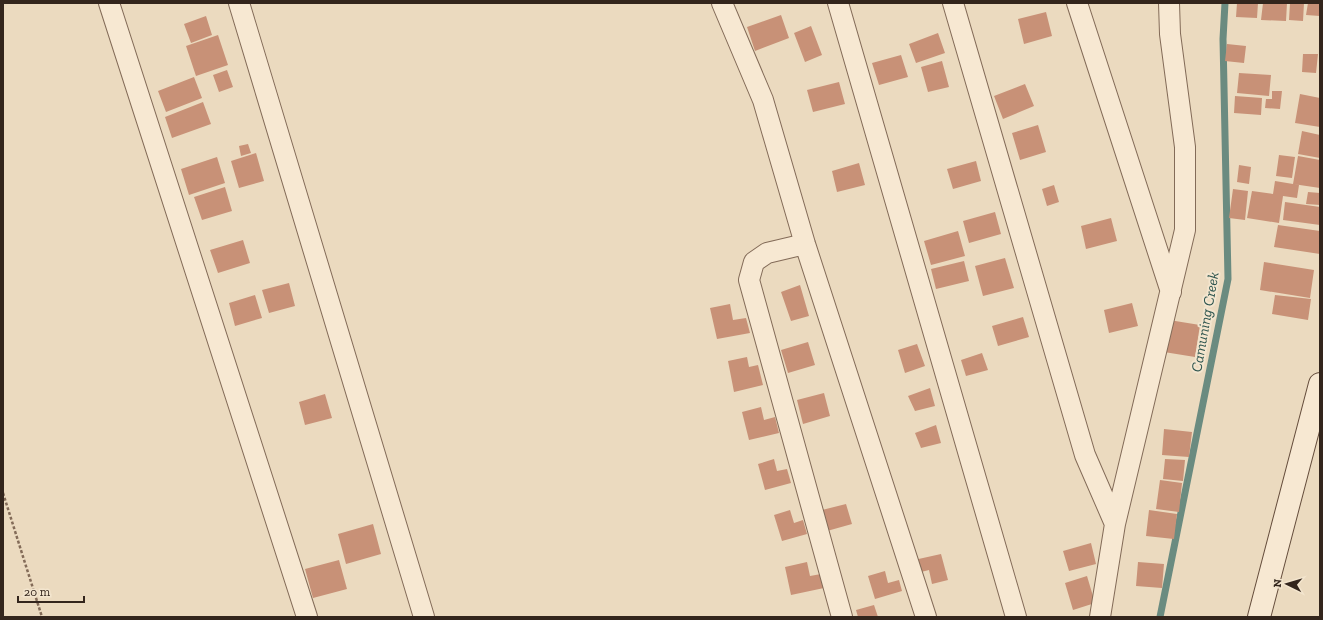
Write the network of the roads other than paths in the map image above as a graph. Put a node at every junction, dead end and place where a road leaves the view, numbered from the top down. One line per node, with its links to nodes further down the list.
1 (109, 3): 12 (street)
2 (239, 3): 13 (street)
3 (722, 3): 8 (street)
4 (838, 3): 16 (street)
5 (953, 3): 11 (street)
6 (1077, 3): 9 (street)
7 (1169, 3): 9 (street)
8 (805, 244): 14 (street); 15 (street)
9 (1172, 293): 11 (street)
10 (1320, 384): 18 (street)
11 (1115, 524): 17 (street)
12 (307, 617)
13 (424, 617)
14 (842, 617)
15 (926, 617)
16 (1016, 617)
17 (1100, 617)
18 (1259, 617)

